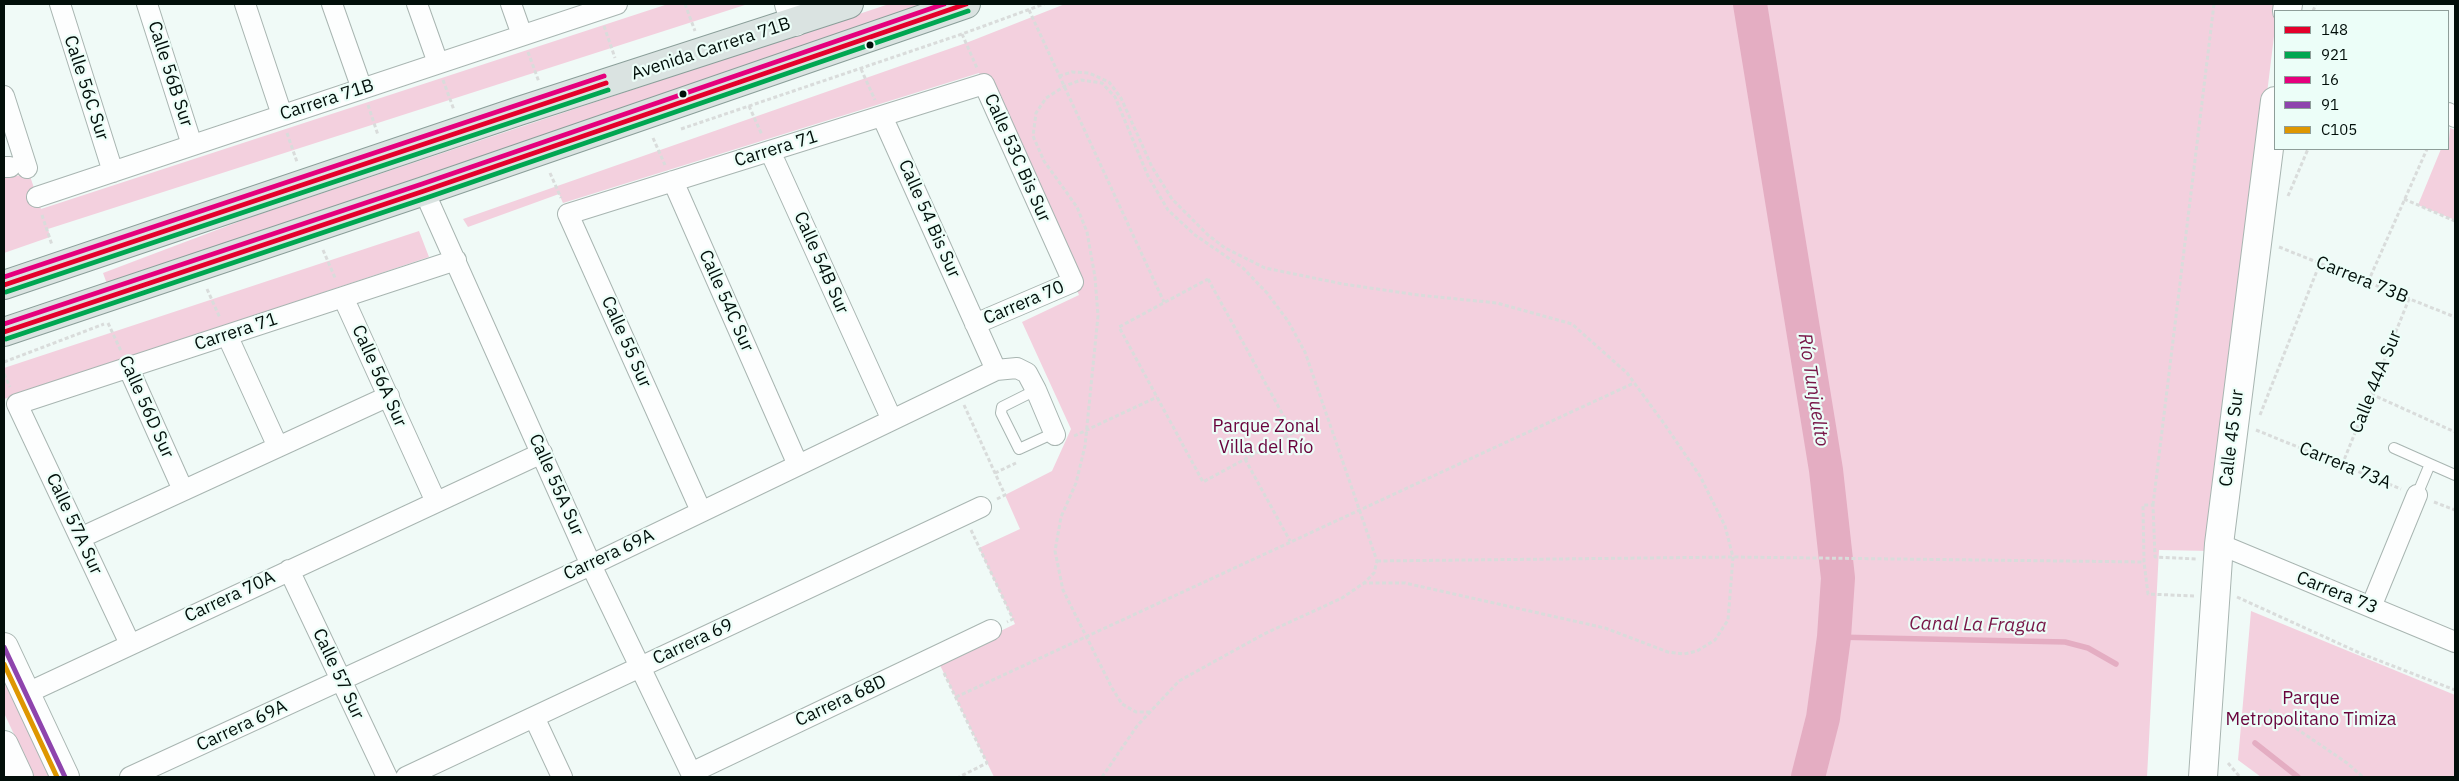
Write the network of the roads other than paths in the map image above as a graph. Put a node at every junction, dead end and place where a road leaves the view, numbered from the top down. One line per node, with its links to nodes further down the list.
1 (60, 4): 22 (street, Calle 56C Sur)
2 (147, 4): 19 (street, Calle 56B Sur)
3 (245, 4): 17 (street)
4 (332, 4): 14 (street)
5 (417, 4): 12 (street)
6 (511, 4): 11 (street)
7 (849, 4): 10 (main road, Avenida Carrera 71B)
8 (966, 4): 24 (main road)
9 (604, 6): 11 (street, Carrera 71B)
10 (792, 13): 29 (main road, Avenida Carrera 71B)
11 (522, 35): 12 (street, Carrera 71B)
12 (438, 63): 14 (street, Carrera 71B)
13 (984, 84): 18 (street, Carrera 71); 28 (street, Calle 53C Bis Sur)
14 (362, 89): 17 (street, Carrera 71B)
15 (4, 96): 21 (street)
16 (2274, 109): 53 (street, Calle 45 Sur)
17 (282, 116): 19 (street, Carrera 71B)
18 (882, 116): 20 (street, Carrera 71); 31 (street, Calle 54 Bis Sur)
19 (192, 145): 22 (street, Carrera 71B)
20 (770, 151): 23 (street, Carrera 71); 39 (street, Calle 54B Sur)
21 (14, 168)
22 (113, 172): 25 (street, Carrera 71B)
23 (673, 181): 26 (street, Carrera 71); 45 (street, Calle 54C Sur)
24 (424, 191): 27 (street, Calle 55A Sur); 32 (main road)
25 (37, 197)
26 (568, 214): 50 (street, Calle 55 Sur)
27 (456, 260): 30 (street, Carrera 71); 43 (street, Calle 55A Sur)
28 (1073, 282): 31 (street, Carrera 70)
29 (4, 284)
30 (343, 297): 33 (street, Carrera 71); 37 (street, Calle 56A Sur)
31 (975, 324): 35 (street, Calle 54 Bis Sur)
32 (4, 332)
33 (227, 335): 34 (street, Carrera 71); 41 (street)
34 (128, 367): 38 (street, Carrera 71); 47 (street, Calle 56D Sur)
35 (996, 370): 36 (street, Carrera 69A); 39 (street, Carrera 69A)
36 (1036, 390): 40 (street, Carrera 69A); 40 (lane)
37 (388, 396): 41 (street); 49 (street, Calle 56A Sur)
38 (18, 404): 52 (street, Calle 57A Sur)
39 (892, 420): 45 (street, Carrera 69A)
40 (1060, 435)
41 (278, 447): 47 (street)
42 (2394, 448): 44 (lane)
43 (542, 454): 49 (street); 54 (street, Calle 55A Sur)
44 (2430, 464): 46 (lane); 48 (lane)
45 (798, 465): 50 (street, Carrera 69A)
46 (2455, 475)
47 (183, 490): 52 (street)
48 (2417, 495): 56 (street)
49 (436, 502): 55 (street, Carrera 70A)
50 (701, 511): 54 (street, Carrera 69A)
51 (972, 511): 61 (street, Carrera 69)
52 (80, 538): 59 (street, Calle 57A Sur)
53 (2218, 552): 56 (street, Carrera 73); 73 (street, Calle 45 Sur)
54 (591, 564): 61 (street, Calle 55A Sur); 62 (street, Carrera 69A)
55 (289, 570): 59 (street, Carrera 70A); 62 (street, Calle 57 Sur)
56 (2371, 607): 58 (street, Carrera 73)
57 (991, 630): 66 (street, Carrera 68D)
58 (2455, 642)
59 (130, 644): 63 (street, Carrera 70A)
60 (4, 647): 63 (street)
61 (640, 667): 64 (street, Carrera 69); 66 (street, Calle 55A Sur)
62 (341, 680): 69 (street, Carrera 69A); 70 (street, Calle 57 Sur)
63 (26, 694): 68 (street)
64 (534, 717): 71 (street, Carrera 69); 72 (street)
65 (4, 745): 67 (street)
66 (692, 775)
67 (19, 777)
68 (65, 777)
69 (130, 777)
70 (387, 777)
71 (406, 777)
72 (562, 777)
73 (2203, 777)

